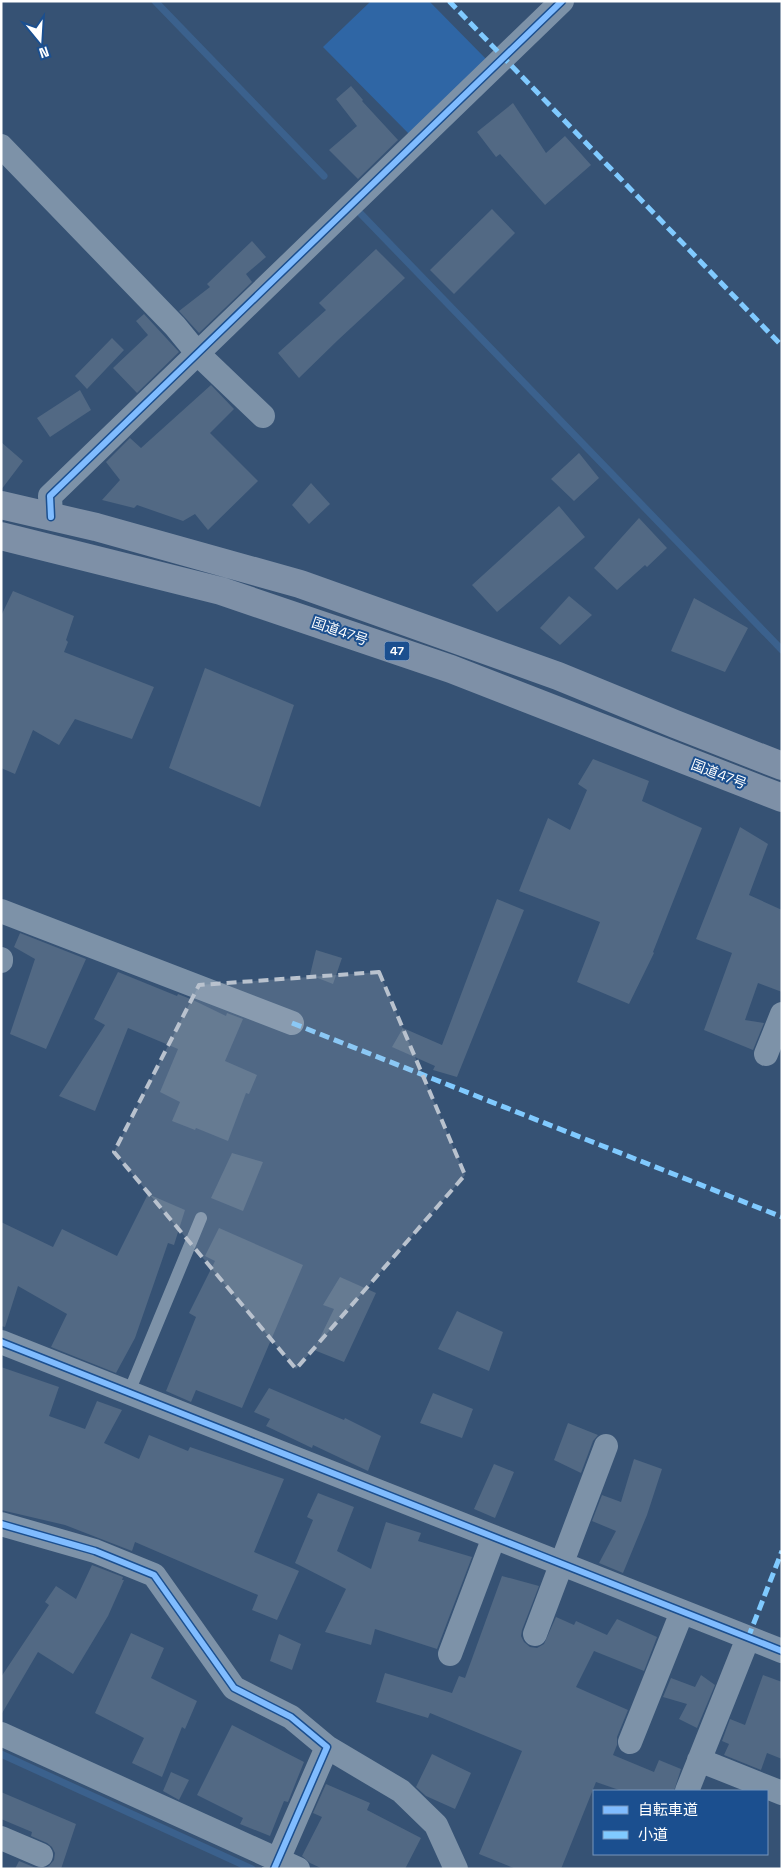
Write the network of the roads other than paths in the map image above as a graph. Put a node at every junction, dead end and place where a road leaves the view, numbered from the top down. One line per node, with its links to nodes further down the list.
1 (562, 1): 3 (street)
2 (1, 146): 3 (street)
3 (198, 354): 4 (street); 6 (street)
4 (263, 416)
5 (1, 505): 6 (highway, 47)
6 (51, 517): 8 (highway, 47)
7 (1, 536): 9 (highway, 国道47号 / 47)
8 (782, 766)
9 (782, 798)
10 (1, 911): 12 (street)
11 (782, 1014): 13 (street)
12 (292, 1023)
13 (766, 1054)
14 (201, 1218): 16 (lane)
15 (1, 1342): 16 (street)
16 (129, 1392): 19 (street)
17 (606, 1446): 20 (street)
18 (1, 1524): 28 (street)
19 (494, 1537): 20 (street); 25 (street)
20 (562, 1564): 21 (street); 22 (street)
21 (682, 1612): 23 (street); 27 (street)
22 (535, 1634)
23 (748, 1638): 24 (street); 29 (street)
24 (782, 1651)
25 (450, 1654)
26 (1, 1734): 34 (street)
27 (630, 1742)
28 (328, 1747): 34 (street); 35 (street)
29 (699, 1760): 30 (street); 31 (street)
30 (687, 1790)
31 (782, 1793)
32 (1, 1838): 33 (street)
33 (40, 1855)
34 (284, 1866)
35 (456, 1869)

